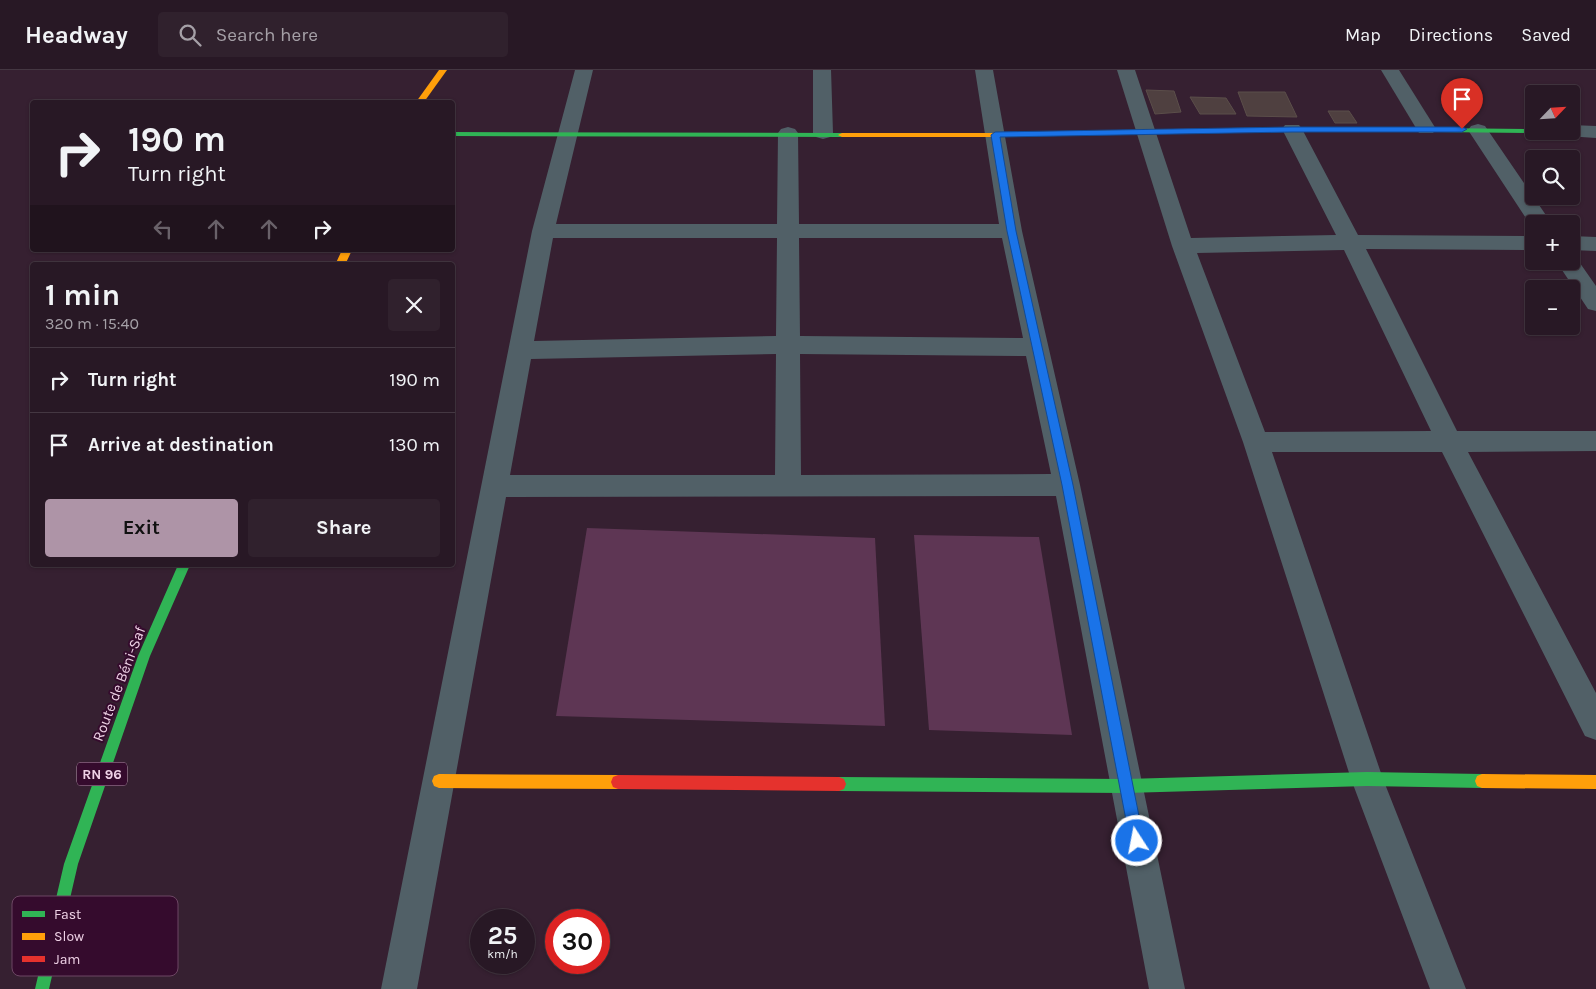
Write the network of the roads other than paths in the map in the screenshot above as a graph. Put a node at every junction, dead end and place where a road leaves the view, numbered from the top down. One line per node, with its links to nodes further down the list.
1 (433, 70): 8 (street)
2 (443, 70): 9 (street)
3 (584, 70): 21 (street)
4 (822, 70): 18 (street)
5 (984, 70): 20 (street)
6 (1126, 70): 14 (street)
7 (1390, 70): 11 (street)
8 (420, 100)
9 (420, 100)
10 (1292, 129): 11 (street); 14 (street); 26 (street)
11 (1426, 129): 12 (street)
12 (1478, 130): 13 (street); 22 (street)
13 (1525, 131)
14 (1146, 132): 20 (street); 30 (street)
15 (1580, 132): 16 (street)
16 (1596, 132)
17 (788, 133): 18 (street); 21 (street); 25 (street)
18 (823, 133): 20 (street)
19 (455, 134): 21 (street)
20 (995, 135): 24 (street)
21 (568, 136): 23 (street)
22 (1535, 215)
23 (543, 231): 25 (street); 35 (street)
24 (1011, 231): 25 (street); 34 (street)
25 (788, 232): 33 (street)
26 (1351, 242): 27 (street); 30 (street); 36 (street)
27 (1525, 243)
28 (1580, 244): 29 (street)
29 (1596, 244)
30 (1182, 246): 38 (street)
31 (1573, 270): 32 (street)
32 (1596, 303)
33 (788, 345): 34 (street); 35 (street); 41 (street)
34 (1035, 347): 39 (street)
35 (521, 350): 40 (street)
36 (1449, 441): 37 (street); 38 (street); 43 (street)
37 (1596, 441)
38 (1256, 442): 44 (street)
39 (1067, 485): 41 (street); 47 (street)
40 (496, 486): 41 (street); 45 (street)
41 (788, 486)
42 (183, 567): 48 (street, Route de Béni-Saf / RN 96)
43 (1596, 724)
44 (1367, 779): 46 (street); 47 (street); 53 (street)
45 (438, 781): 47 (street); 51 (street)
46 (1596, 782)
47 (1126, 786): 52 (street)
48 (64, 896)
49 (45, 976): 50 (street, Route de Béni-Saf / RN 96)
50 (42, 989)
51 (399, 989)
52 (1167, 989)
53 (1448, 989)

